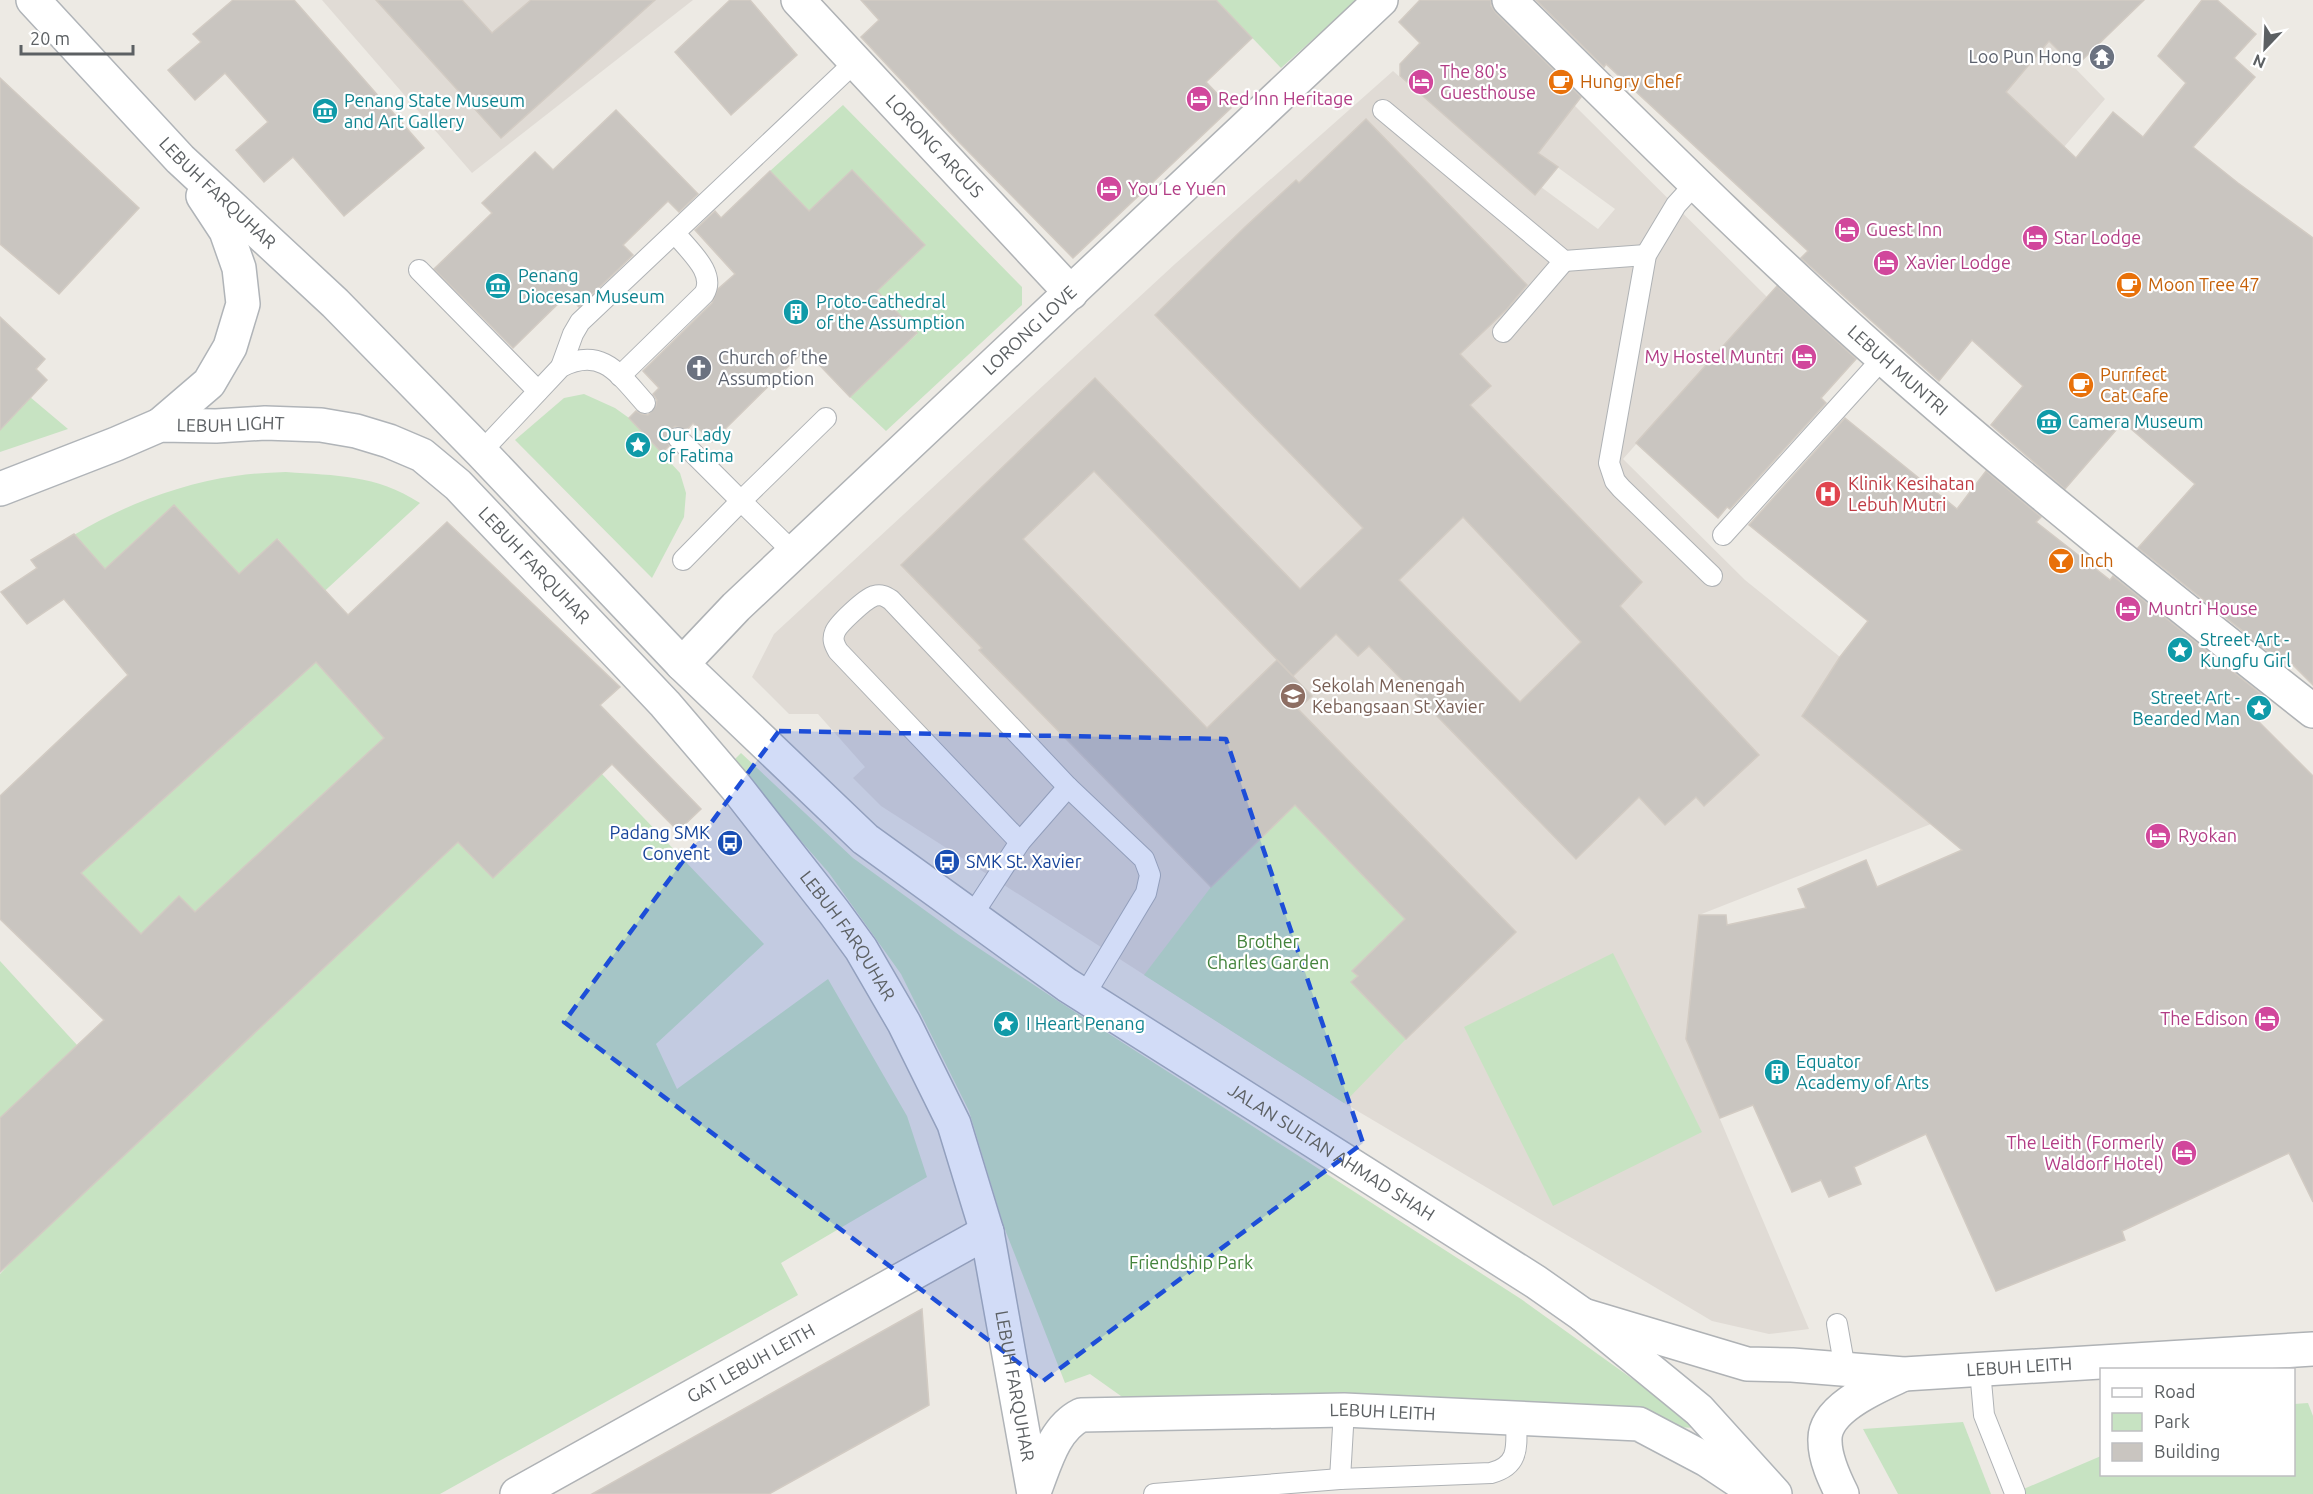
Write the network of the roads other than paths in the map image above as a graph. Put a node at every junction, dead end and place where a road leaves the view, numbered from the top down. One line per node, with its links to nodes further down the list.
1 (33, 0): 7 (main road, LEBUH FARQUHAR)
2 (798, 0): 5 (main road, LORONG ARGUS)
3 (1381, 0): 13 (main road, LORONG LOVE)
4 (1509, 0): 8 (main road, LEBUH MUNTRI)
5 (854, 63): 9 (lane); 13 (main road, LORONG ARGUS)
6 (1383, 110): 11 (lane)
7 (180, 159): 21 (main road); 23 (main road, LEBUH FARQUHAR)
8 (1695, 184): 10 (lane); 15 (main road, LEBUH MUNTRI)
9 (675, 233): 16 (lane); 17 (lane)
10 (1646, 255): 11 (lane); 30 (lane)
11 (1564, 261): 14 (lane)
12 (419, 270): 18 (lane)
13 (1071, 293): 28 (main road, LORONG LOVE)
14 (1503, 332)
15 (1883, 358): 27 (lane); 32 (main road, LEBUH MUNTRI)
16 (561, 367): 17 (lane); 18 (lane)
17 (620, 376): 19 (lane)
18 (538, 391): 23 (lane)
19 (645, 403)
20 (826, 418): 26 (lane)
21 (160, 425): 24 (main road, LEBUH LIGHT); 25 (main road, LEBUH LIGHT)
22 (678, 438): 26 (lane)
23 (481, 452): 31 (main road, LEBUH FARQUHAR)
24 (458, 485): 38 (main road, LEBUH FARQUHAR)
25 (0, 489)
26 (741, 501): 28 (lane); 29 (lane)
27 (1722, 535)
28 (794, 553): 31 (main road, LORONG LOVE)
29 (683, 560)
30 (1712, 576)
31 (682, 664): 34 (main road, LEBUH FARQUHAR)
32 (2313, 711)
33 (1068, 787): 35 (lane); 35 (lane); 37 (lane)
34 (865, 839): 36 (main road, JALAN SULTAN AHMAD SHAH)
35 (1020, 842): 36 (lane)
36 (971, 917): 37 (main road, JALAN SULTAN AHMAD SHAH)
37 (1084, 996): 39 (main road, JALAN SULTAN AHMAD SHAH)
38 (987, 1232): 48 (main road, LEBUH FARQUHAR); 50 (main road, GAT LEBUH LEITH)
39 (1583, 1315): 42 (main road, LEBUH LEITH); 53 (main road, JALAN SULTAN AHMAD SHAH)
40 (1837, 1324): 42 (lane)
41 (2313, 1349): 43 (main road, LEBUH LEITH)
42 (1845, 1369): 44 (main road, LEBUH LEITH)
43 (1980, 1370): 44 (main road, LEBUH LEITH); 49 (lane)
44 (1904, 1374): 54 (main road, LEBUH LEITH)
45 (1344, 1410): 46 (main road, LEBUH LEITH); 47 (lane); 48 (main road, LEBUH LEITH)
46 (1516, 1417): 47 (lane); 52 (main road, LEBUH LEITH)
47 (1340, 1479): 51 (lane)
48 (1034, 1493)
49 (2014, 1493)
50 (517, 1494)
51 (1154, 1494)
52 (1758, 1494)
53 (1775, 1494)
54 (1842, 1494)

